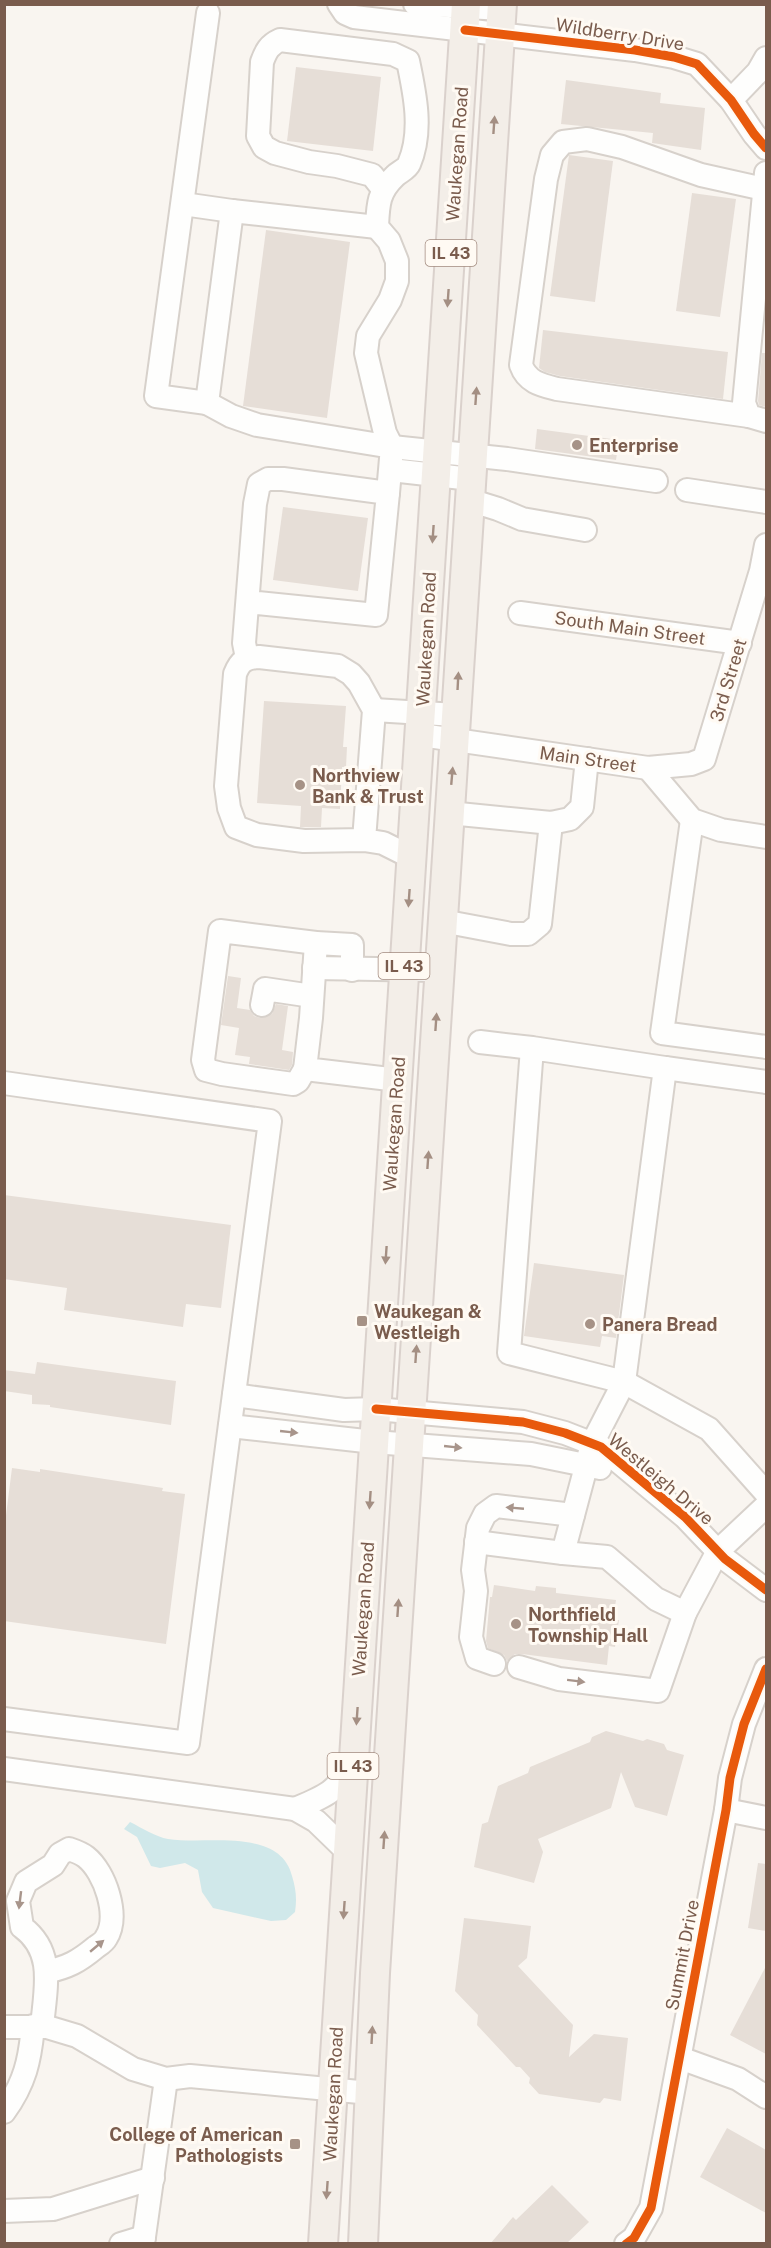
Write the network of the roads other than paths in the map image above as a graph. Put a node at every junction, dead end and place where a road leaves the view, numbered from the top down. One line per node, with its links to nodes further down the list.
1 (339, 4): 2 (street, Wildberry Drive)
2 (416, 9): 4 (street, Wildberry Drive); 7 (street)
3 (208, 13): 12 (street)
4 (466, 14): 5 (street, Wildberry Drive); 18 (main road, Waukegan Road / IL 43, one-way to 18)
5 (502, 16): 8 (street, Wildberry Drive); 19 (main road, Waukegan Road / IL 43, one-way to 5)
6 (766, 58): 8 (street)
7 (408, 62): 11 (street); 11 (street)
8 (731, 100): 9 (street, Wildberry Drive)
9 (766, 147)
10 (765, 181): 16 (street); 16 (street)
11 (383, 189): 14 (street)
12 (183, 204): 13 (street); 15 (street)
13 (232, 211): 14 (street); 15 (street)
14 (377, 227): 17 (street)
15 (207, 404): 17 (street)
16 (758, 418)
17 (392, 447): 18 (street); 20 (street)
18 (437, 464): 19 (street); 20 (street); 31 (main road, Waukegan Road / IL 43, one-way to 31)
19 (470, 478): 21 (street); 24 (street); 32 (main road, Waukegan Road / IL 43, one-way to 19)
20 (390, 482): 26 (street); 26 (street)
21 (656, 482)
22 (687, 490): 23 (street)
23 (766, 502)
24 (585, 530)
25 (766, 545): 28 (street, 3rd Street)
26 (248, 602): 29 (street)
27 (520, 613): 28 (street, South Main Street)
28 (740, 643): 34 (street, 3rd Street)
29 (247, 658): 30 (street); 39 (street)
30 (374, 710): 31 (street, Main Street); 39 (street)
31 (421, 724): 32 (street, Main Street); 40 (main road, Waukegan Road / IL 43)
32 (456, 727): 33 (street, Main Street); 35 (main road, Waukegan Road / IL 43, one-way to 32)
33 (587, 759): 34 (street, Main Street); 37 (street)
34 (648, 768): 36 (street, Main Street)
35 (449, 813): 37 (street); 41 (main road, Waukegan Road / IL 43)
36 (692, 820): 38 (street); 50 (street)
37 (551, 823): 41 (street)
38 (766, 837)
39 (364, 840): 40 (street)
40 (411, 857): 45 (main road, Waukegan Road / IL 43, one-way to 45)
41 (442, 921): 46 (main road, Waukegan Road / IL 43)
42 (316, 943): 43 (street); 44 (street); 53 (street)
43 (314, 968): 44 (street); 47 (street)
44 (352, 970): 45 (street)
45 (404, 978): 46 (main road); 54 (main road, Waukegan Road / IL 43)
46 (439, 980): 60 (main road, Waukegan Road / IL 43, one-way to 46)
47 (312, 996): 48 (street); 53 (street)
48 (262, 1005)
49 (480, 1042): 51 (street)
50 (766, 1047)
51 (532, 1048): 52 (street); 57 (street)
52 (665, 1068): 55 (street); 57 (street)
53 (305, 1069): 54 (street)
54 (398, 1080): 59 (main road, Waukegan Road / IL 43, one-way to 59)
55 (766, 1082)
56 (4, 1083): 58 (street)
57 (624, 1382): 64 (street); 65 (street)
58 (234, 1395): 59 (street, Westleigh Drive); 61 (street)
59 (376, 1410): 60 (street, Westleigh Drive); 62 (main road, Waukegan Road / IL 43)
60 (412, 1413): 63 (main road, Waukegan Road / IL 43); 64 (street, Westleigh Drive)
61 (230, 1426): 62 (street, Westleigh Drive, one-way to 62); 76 (street)
62 (374, 1442): 63 (street, Westleigh Drive); 77 (main road, Waukegan Road / IL 43, one-way to 77)
63 (409, 1443): 64 (street, Westleigh Drive, one-way to 64); 89 (main road, Waukegan Road / IL 43, one-way to 63)
64 (589, 1454): 67 (street); 69 (street, Westleigh Drive)
65 (766, 1493)
66 (766, 1506): 69 (street)
67 (573, 1515): 68 (street, one-way to 68); 70 (street)
68 (476, 1542): 70 (street); 73 (street)
69 (718, 1551): 71 (street, Westleigh Drive); 72 (street)
70 (563, 1553): 72 (street)
71 (766, 1590)
72 (685, 1613): 74 (street, one-way to 72)
73 (494, 1664)
74 (519, 1667)
75 (766, 1669): 80 (street, Summit Drive)
76 (4, 1719)
77 (353, 1764): 79 (street); 82 (main road, Waukegan Road / IL 43)
78 (4, 1769): 79 (street)
79 (295, 1809): 82 (street)
80 (726, 1810): 81 (street); 86 (street, Summit Drive)
81 (766, 1818)
82 (348, 1852): 88 (main road, Waukegan Road / IL 43, one-way to 88)
83 (46, 1972): 83 (street, one-way to 83); 85 (street)
84 (4, 2027): 85 (street)
85 (38, 2027): 87 (street); 91 (street)
86 (680, 2058): 90 (street); 98 (street, Summit Drive)
87 (166, 2079): 88 (street); 92 (street)
88 (334, 2090): 89 (street); 96 (main road, Waukegan Road / IL 43, one-way to 96)
89 (370, 2093): 97 (main road, Waukegan Road / IL 43)
90 (766, 2097)
91 (4, 2112)
92 (153, 2178): 93 (street); 94 (street)
93 (4, 2211)
94 (143, 2240): 95 (street)
95 (121, 2244)
96 (323, 2244)
97 (363, 2244)
98 (626, 2244)

